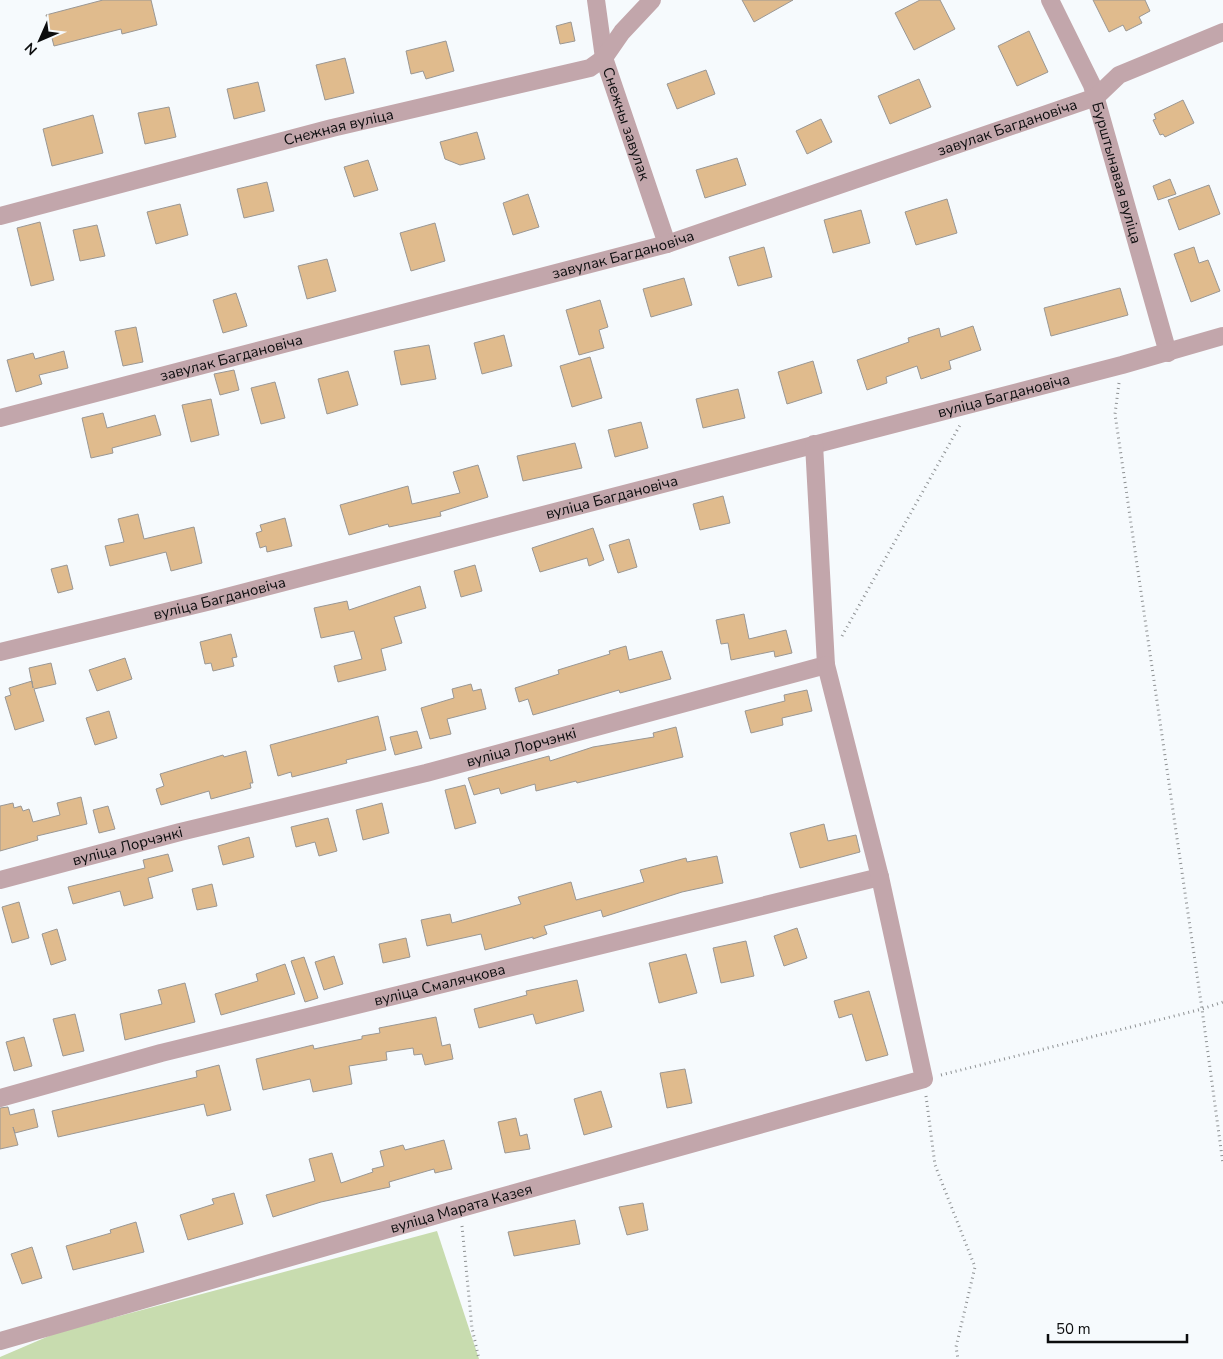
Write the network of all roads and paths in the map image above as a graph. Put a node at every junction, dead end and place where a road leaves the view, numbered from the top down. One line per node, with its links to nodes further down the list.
1 (596, 0): 5 (street, Снежны завулак)
2 (652, 0): 5 (street, Снежная вуліца)
3 (1050, 0): 6 (street, Бурштынавая вуліца)
4 (1223, 32): 6 (street, завулак Багдановіча)
5 (604, 58): 7 (street, Снежная вуліца); 8 (street, Снежны завулак)
6 (1096, 97): 8 (street, завулак Багдановіча); 10 (street, Бурштынавая вуліца)
7 (0, 216)
8 (667, 244): 13 (street, завулак Багдановіча)
9 (1223, 336): 10 (street, вуліца Багдановіча)
10 (1168, 353): 11 (street, вуліца Багдановіча)
11 (1122, 366): 12 (street, вуліца Багдановіча); 21 (path)
12 (959, 407): 14 (street, вуліца Багдановіча); 15 (path)
13 (0, 418)
14 (814, 444): 16 (street, вуліца Багдановіча); 17 (street)
15 (840, 639)
16 (0, 652)
17 (826, 665): 18 (street); 19 (street, вуліца Лорчэнкі)
18 (880, 877): 22 (street); 23 (street, вуліца Смалячкова)
19 (0, 880)
20 (1223, 1002): 21 (path)
21 (1202, 1009): 22 (path); 24 (path)
22 (924, 1080): 25 (street, вуліца Марата Казея); 28 (path)
23 (0, 1098)
24 (1223, 1164)
25 (460, 1208): 26 (street, вуліца Марата Казея); 27 (path)
26 (0, 1341)
27 (479, 1359)
28 (958, 1359)

